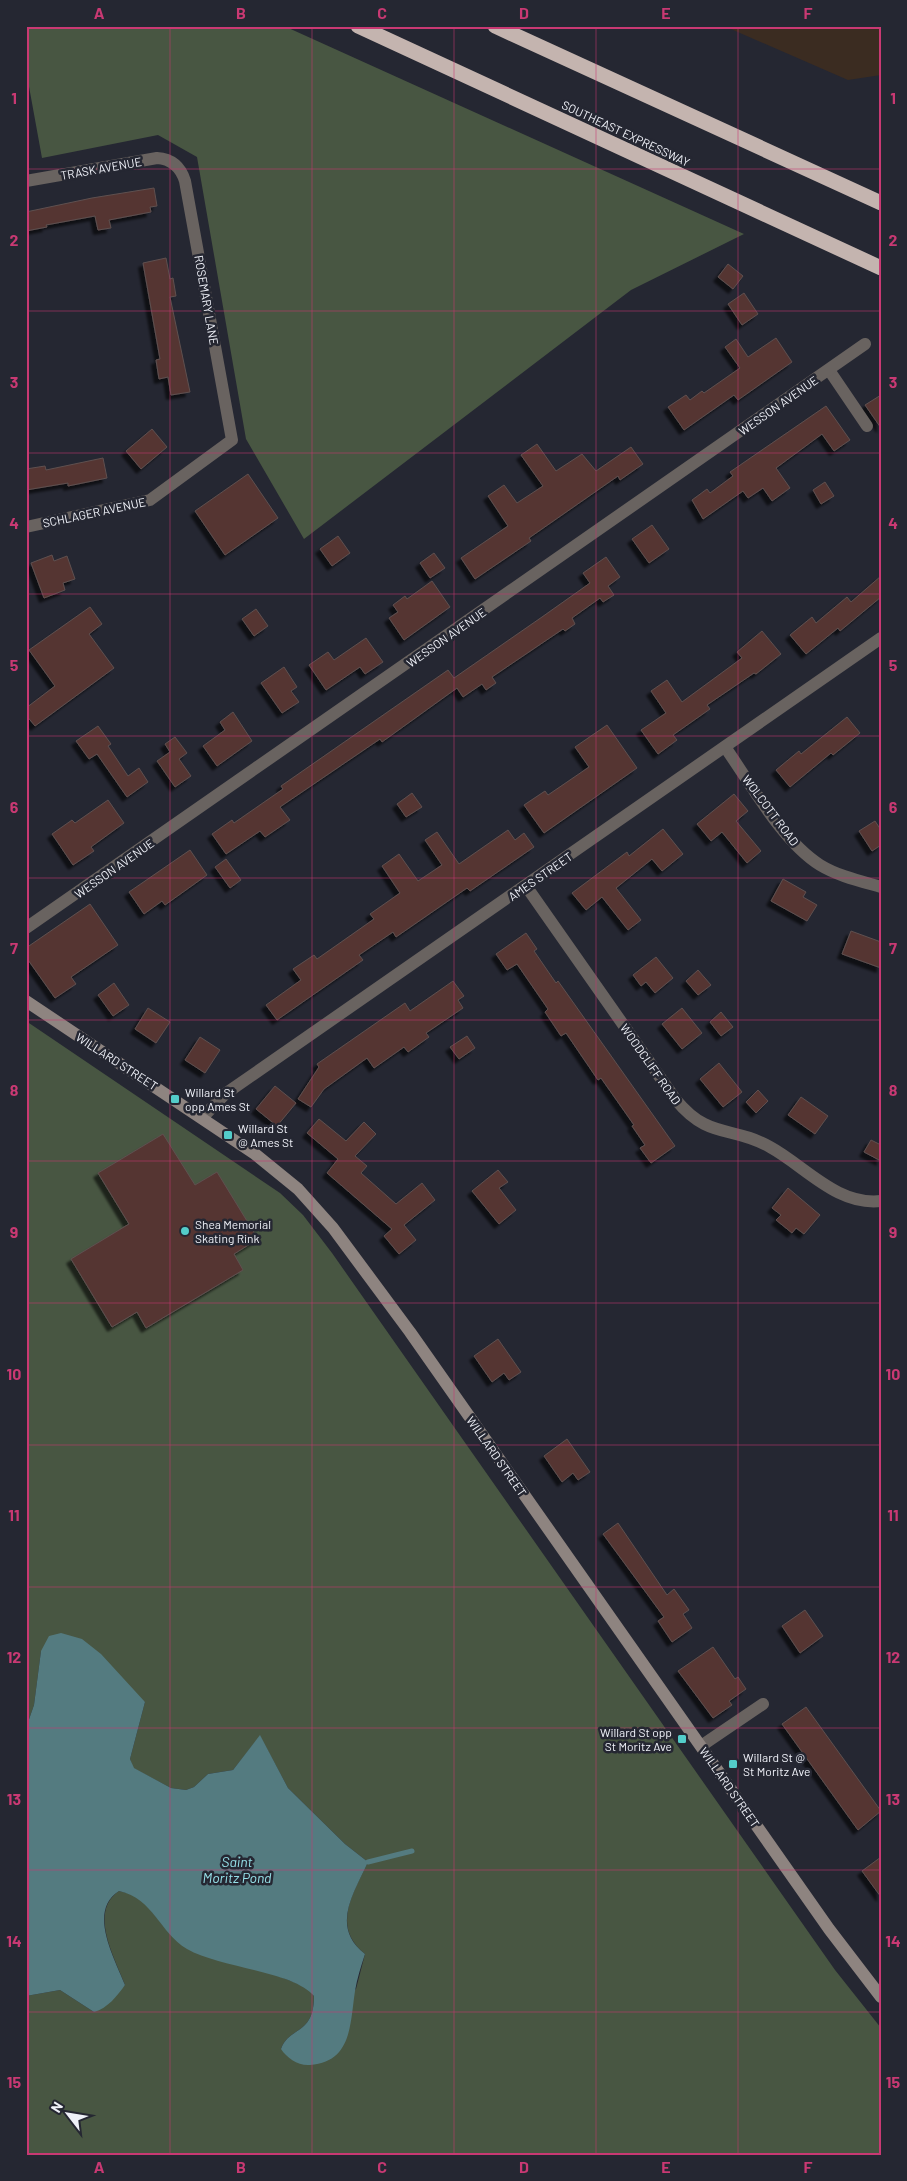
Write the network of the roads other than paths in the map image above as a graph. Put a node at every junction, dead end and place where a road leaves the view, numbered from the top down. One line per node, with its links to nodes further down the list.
1 (358, 26): 4 (highway, SOUTHEAST EXPRESSWAY)
2 (382, 26): 4 (highway)
3 (495, 26): 7 (highway)
4 (415, 52): 8 (highway, SOUTHEAST EXPRESSWAY)
5 (175, 164): 6 (street, TRASK AVENUE); 12 (street, ROSEMARY LANE)
6 (26, 181)
7 (881, 203)
8 (881, 268)
9 (865, 344): 10 (street, WESSON AVENUE)
10 (829, 370): 11 (street); 18 (street, WESSON AVENUE)
11 (867, 426)
12 (232, 440): 13 (street, SCHLAGER AVENUE)
13 (26, 527)
14 (881, 638): 15 (street, AMES STREET)
15 (725, 747): 16 (street, AMES STREET); 17 (street, WOLCOTT ROAD)
16 (526, 886): 20 (street, AMES STREET); 21 (street, WOODCLIFF ROAD)
17 (881, 887)
18 (26, 928)
19 (26, 1001): 20 (main road, WILLARD STREET)
20 (202, 1118): 23 (main road, WILLARD STREET)
21 (881, 1201)
22 (763, 1704): 23 (street)
23 (701, 1746): 24 (main road, WILLARD STREET)
24 (881, 1998)

